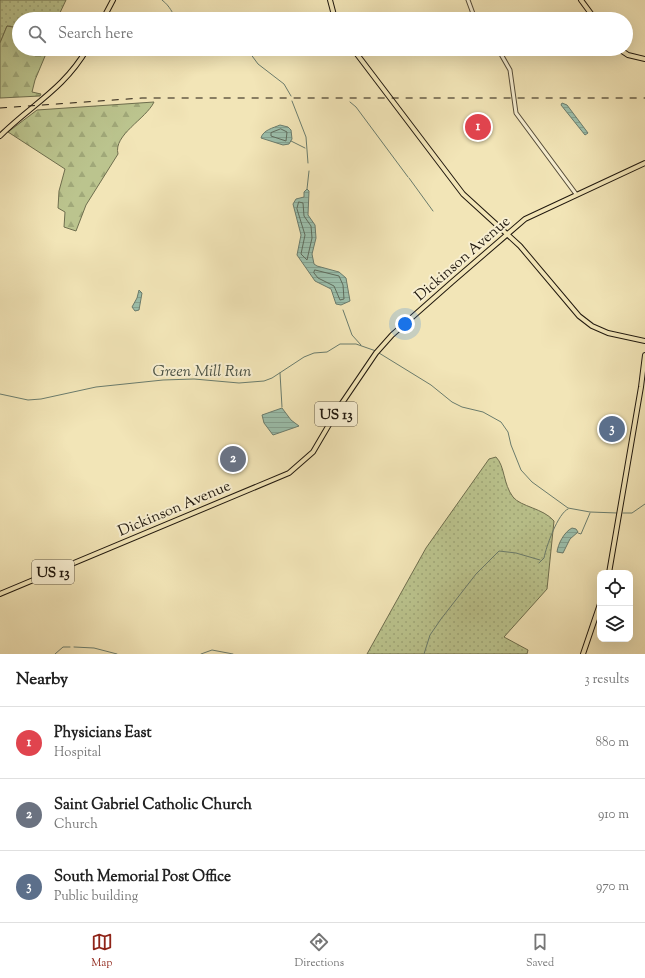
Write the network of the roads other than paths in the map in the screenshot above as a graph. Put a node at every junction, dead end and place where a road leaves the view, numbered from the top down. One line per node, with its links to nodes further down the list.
1 (113, 0): 5 (main road)
2 (330, 0): 6 (main road)
3 (468, 0): 7 (street)
4 (580, 0): 8 (main road)
5 (107, 12)
6 (333, 12)
7 (473, 12)
8 (589, 12)
9 (82, 56): 14 (main road)
10 (358, 56): 17 (main road)
11 (502, 56): 16 (street)
12 (632, 56): 13 (main road)
13 (645, 59)
14 (0, 136)
15 (645, 163): 16 (main road, Dickinson Avenue / US 13)
16 (576, 194): 17 (main road, Dickinson Avenue / US 13)
17 (508, 234): 18 (main road); 22 (main road, Dickinson Avenue / US 13)
18 (645, 341)
19 (645, 355): 20 (main road)
20 (645, 367): 21 (main road)
21 (610, 570)
22 (0, 594)
23 (599, 606): 24 (main road)
24 (583, 654)

